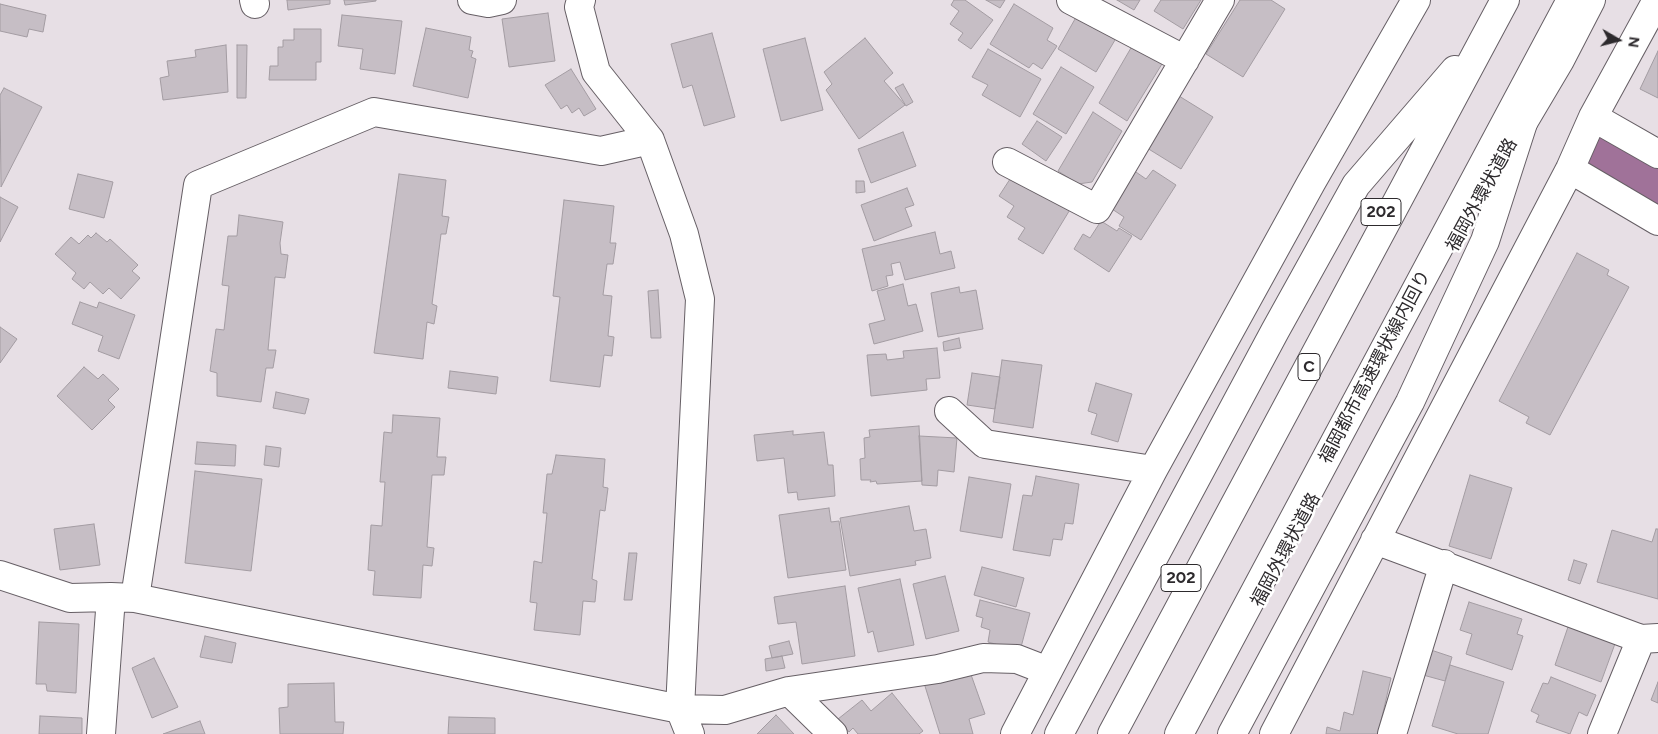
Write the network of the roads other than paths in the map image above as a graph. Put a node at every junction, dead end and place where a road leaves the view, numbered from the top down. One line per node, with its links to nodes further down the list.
1 (472, 0): 2 (main road)
2 (502, 0)
3 (581, 0): 16 (main road)
4 (1071, 0): 13 (main road)
5 (1220, 0): 13 (main road)
6 (1494, 0): 12 (main road, 202)
7 (1505, 0): 37 (main road, C)
8 (1571, 0): 38 (main road, 福岡都市高速環状線内回り)
9 (1591, 0): 15 (main road, 福岡外環状道路)
10 (1657, 0): 14 (main road)
11 (1409, 4): 22 (main road)
12 (1468, 55): 35 (main road); 36 (main road, 202)
13 (1185, 60): 18 (main road)
14 (1593, 117): 17 (main road); 19 (main road)
15 (1524, 120): 39 (main road, 福岡外環状道路); 40 (main road)
16 (650, 140): 26 (main road); 30 (main road)
17 (1658, 154)
18 (1007, 162)
19 (1570, 169): 20 (main road); 23 (main road)
20 (1658, 221)
21 (948, 411): 22 (main road)
22 (1153, 470): 28 (main road)
23 (1375, 540): 24 (main road); 41 (main road)
24 (1444, 564): 27 (main road); 42 (main road)
25 (0, 575): 26 (main road)
26 (123, 597): 30 (main road); 31 (main road)
27 (1650, 639): 43 (main road)
28 (1048, 671): 29 (main road); 34 (main road)
29 (789, 691): 30 (main road); 33 (main road)
30 (680, 709): 32 (main road)
31 (101, 734)
32 (690, 734)
33 (833, 734)
34 (1015, 734)
35 (1059, 734)
36 (1099, 734)
37 (1112, 734)
38 (1179, 734)
39 (1188, 734)
40 (1232, 734)
41 (1274, 734)
42 (1392, 734)
43 (1602, 734)

